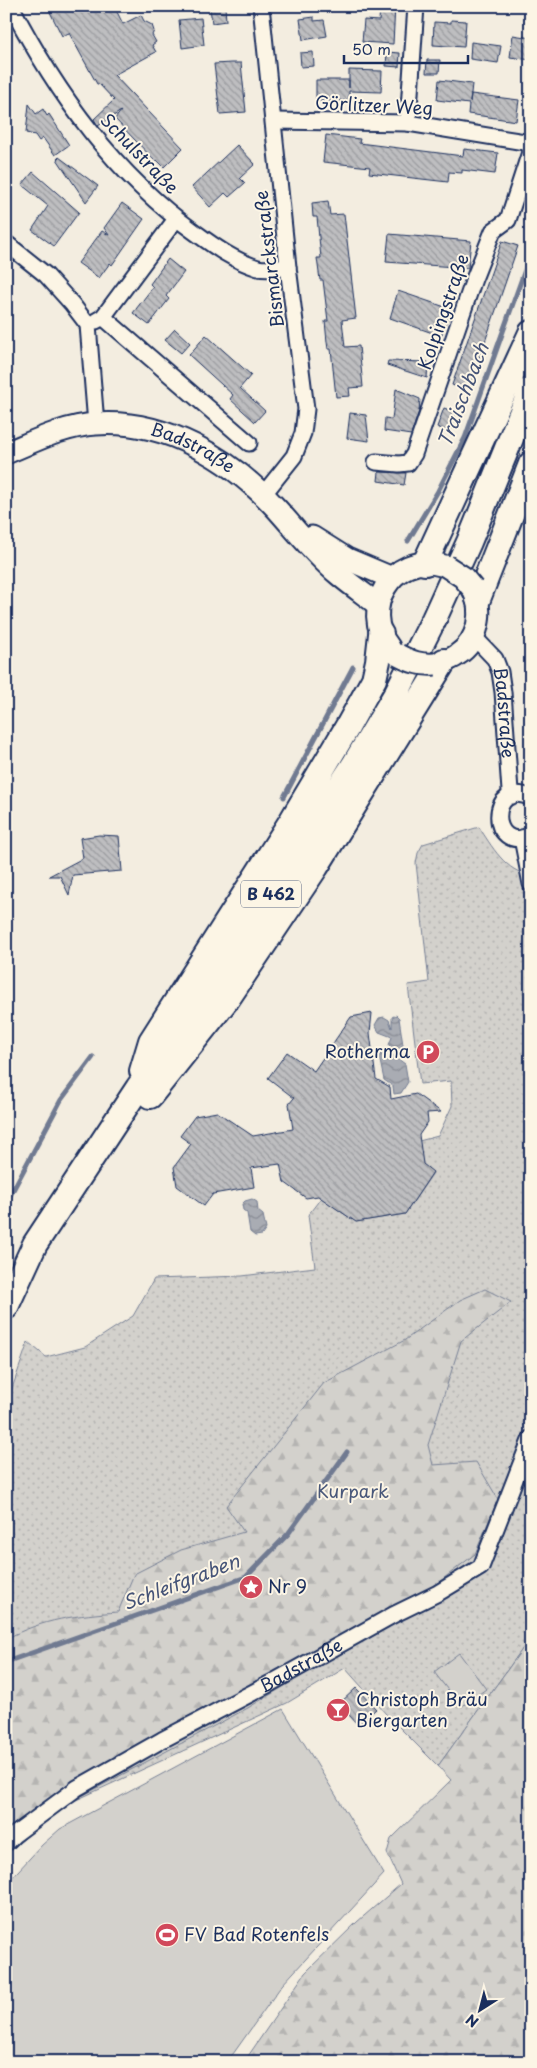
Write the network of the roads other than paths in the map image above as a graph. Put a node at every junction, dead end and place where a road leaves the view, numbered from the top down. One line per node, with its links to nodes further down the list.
1 (11, 6): 8 (street, Schulstraße)
2 (261, 6): 4 (street, Bismarckstraße)
3 (416, 6): 5 (street)
4 (274, 121): 5 (street, Görlitzer Weg); 10 (street, Bismarckstraße)
5 (408, 123): 6 (street, Görlitzer Weg)
6 (531, 143)
7 (531, 149): 18 (street, Kolpingstraße)
8 (176, 219): 10 (street, Schulstraße); 11 (street)
9 (6, 243): 12 (street)
10 (288, 267): 20 (street, Bismarckstraße)
11 (103, 317): 12 (street); 16 (street)
12 (88, 325): 15 (street)
13 (531, 333): 21 (main road)
14 (531, 389): 32 (main road, B 462)
15 (96, 424): 17 (street, Badstraße); 20 (street, Badstraße)
16 (249, 444)
17 (6, 453)
18 (376, 462)
19 (531, 464): 23 (main road)
20 (269, 501): 22 (street, Badstraße); 24 (street, Badstraße)
21 (436, 565): 22 (street); 23 (street, bridge)
22 (392, 578): 24 (street)
23 (475, 594): 26 (street)
24 (378, 604): 25 (street)
25 (381, 634): 27 (street, bridge); 32 (main road)
26 (474, 637): 27 (street); 28 (street, Badstraße)
27 (440, 663): 33 (main road)
28 (512, 796): 29 (street); 30 (street)
29 (531, 798)
30 (526, 837): 31 (street)
31 (531, 884)
32 (138, 1088): 33 (main road, B 462)
33 (35, 1244): 34 (main road, B 462)
34 (6, 1307)
35 (531, 1438): 36 (street, Badstraße)
36 (6, 1842)

